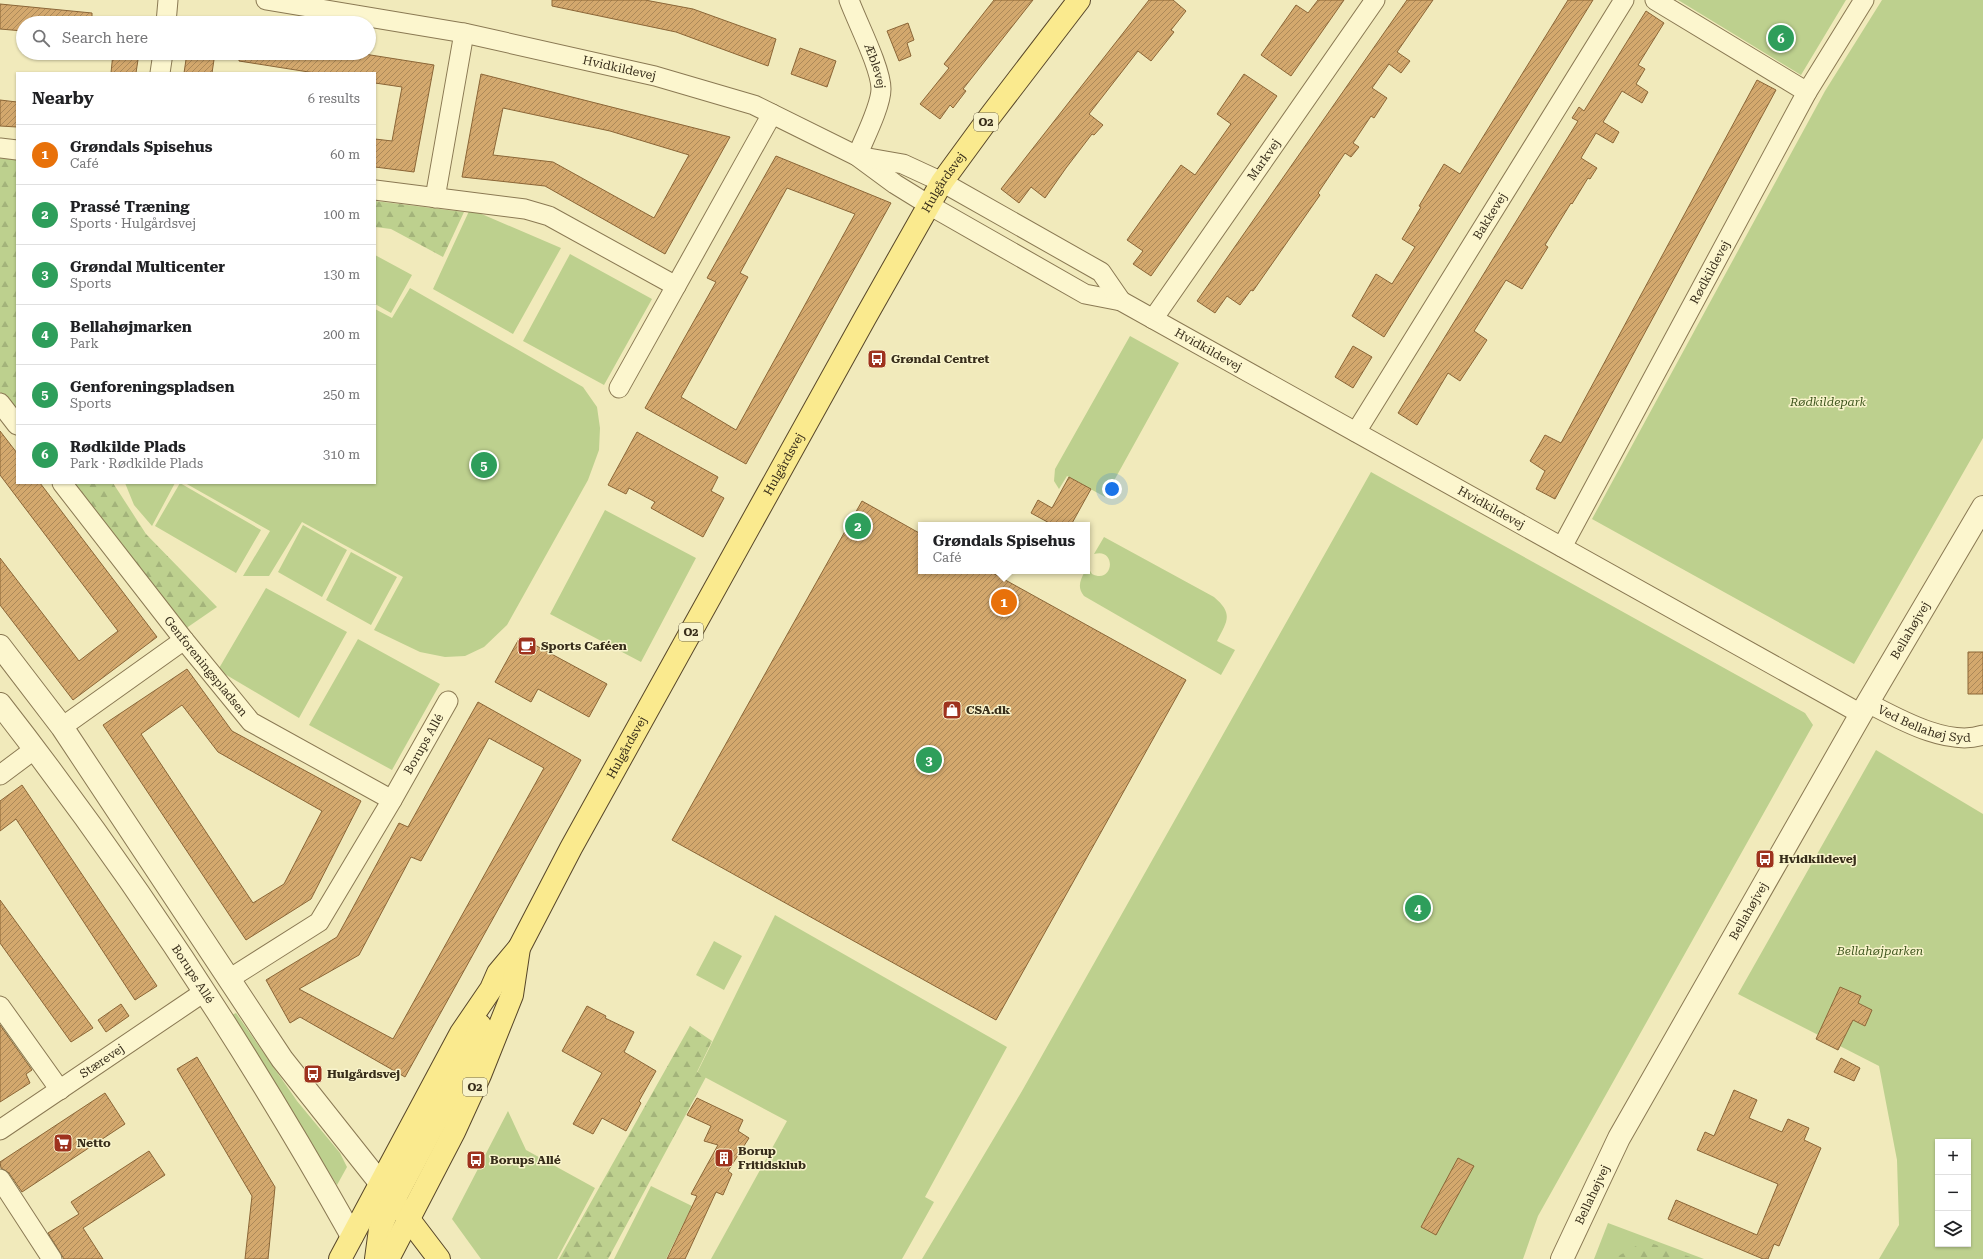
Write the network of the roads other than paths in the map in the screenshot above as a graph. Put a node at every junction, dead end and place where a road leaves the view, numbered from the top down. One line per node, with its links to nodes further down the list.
1 (168, 0): 10 (street)
2 (266, 0): 9 (street, Hvidkildevej)
3 (849, 0): 20 (street, Æblevej)
4 (1080, 0): 21 (main road, Hulgårdsvej / O2)
5 (1375, 0): 27 (street, Markvej)
6 (1624, 0): 31 (street, Bakkevej)
7 (1655, 0): 16 (street)
8 (1864, 0): 16 (street, Rødkildevej)
9 (312, 4): 11 (street, Hvidkildevej)
10 (167, 16)
11 (375, 16)
12 (376, 16): 13 (street, Hvidkildevej)
13 (464, 33): 17 (street, Hvidkildevej); 23 (street)
14 (161, 60): 15 (street)
15 (160, 72)
16 (1807, 92): 34 (street, Rødkildevej)
17 (772, 114): 20 (street, Hvidkildevej); 25 (street)
18 (0, 148): 19 (street)
19 (16, 150)
20 (857, 156): 21 (street, Hvidkildevej); 24 (street, Hvidkildevej)
21 (942, 182): 24 (main road, Hulgårdsvej / O2); 26 (street, Hvidkildevej)
22 (376, 190): 23 (street)
23 (435, 198): 25 (street)
24 (929, 205): 26 (street, Hvidkildevej); 45 (main road, Hulgårdsvej / O2)
25 (676, 286): 28 (street)
26 (1121, 301): 27 (street, Hvidkildevej)
27 (1153, 319): 31 (street, Hvidkildevej)
28 (619, 388)
29 (1, 406): 30 (street)
30 (16, 424)
31 (1356, 432): 34 (street, Hvidkildevej)
32 (63, 484): 35 (street, Genforeningspladsen)
33 (1983, 507): 39 (street, Bellahøjvej)
34 (1562, 547): 39 (street, Hvidkildevej)
35 (184, 640): 40 (street); 44 (street, Genforeningspladsen)
36 (0, 646): 40 (street)
37 (448, 701): 44 (street, Borups Allé)
38 (0, 704): 42 (street, Borups Allé)
39 (1864, 708): 41 (street, Ved Bellahøj Syd); 59 (street, Bellahøjvej)
40 (62, 727): 46 (street)
41 (1983, 735)
42 (35, 749): 43 (street); 47 (street, Borups Allé)
43 (0, 775)
44 (392, 800): 46 (street, Borups Allé)
45 (519, 948): 52 (main road, Hulgårdsvej / O2); 53 (main road, Hulgårdsvej / O2)
46 (229, 979): 52 (street)
47 (204, 992): 49 (street, Stærevej); 54 (street, Borups Allé)
48 (0, 1006): 49 (street)
49 (60, 1090): 50 (street, Stærevej)
50 (0, 1130)
51 (0, 1179): 55 (street)
52 (388, 1192): 53 (main road); 54 (main road, Hulgårdsvej / O2); 54 (main road)
53 (408, 1219): 57 (main road, Hulgårdsvej / O2); 58 (main road)
54 (363, 1254): 56 (main road, Hulgårdsvej / O2)
55 (52, 1259)
56 (340, 1259)
57 (388, 1259)
58 (439, 1259)
59 (1562, 1259)

